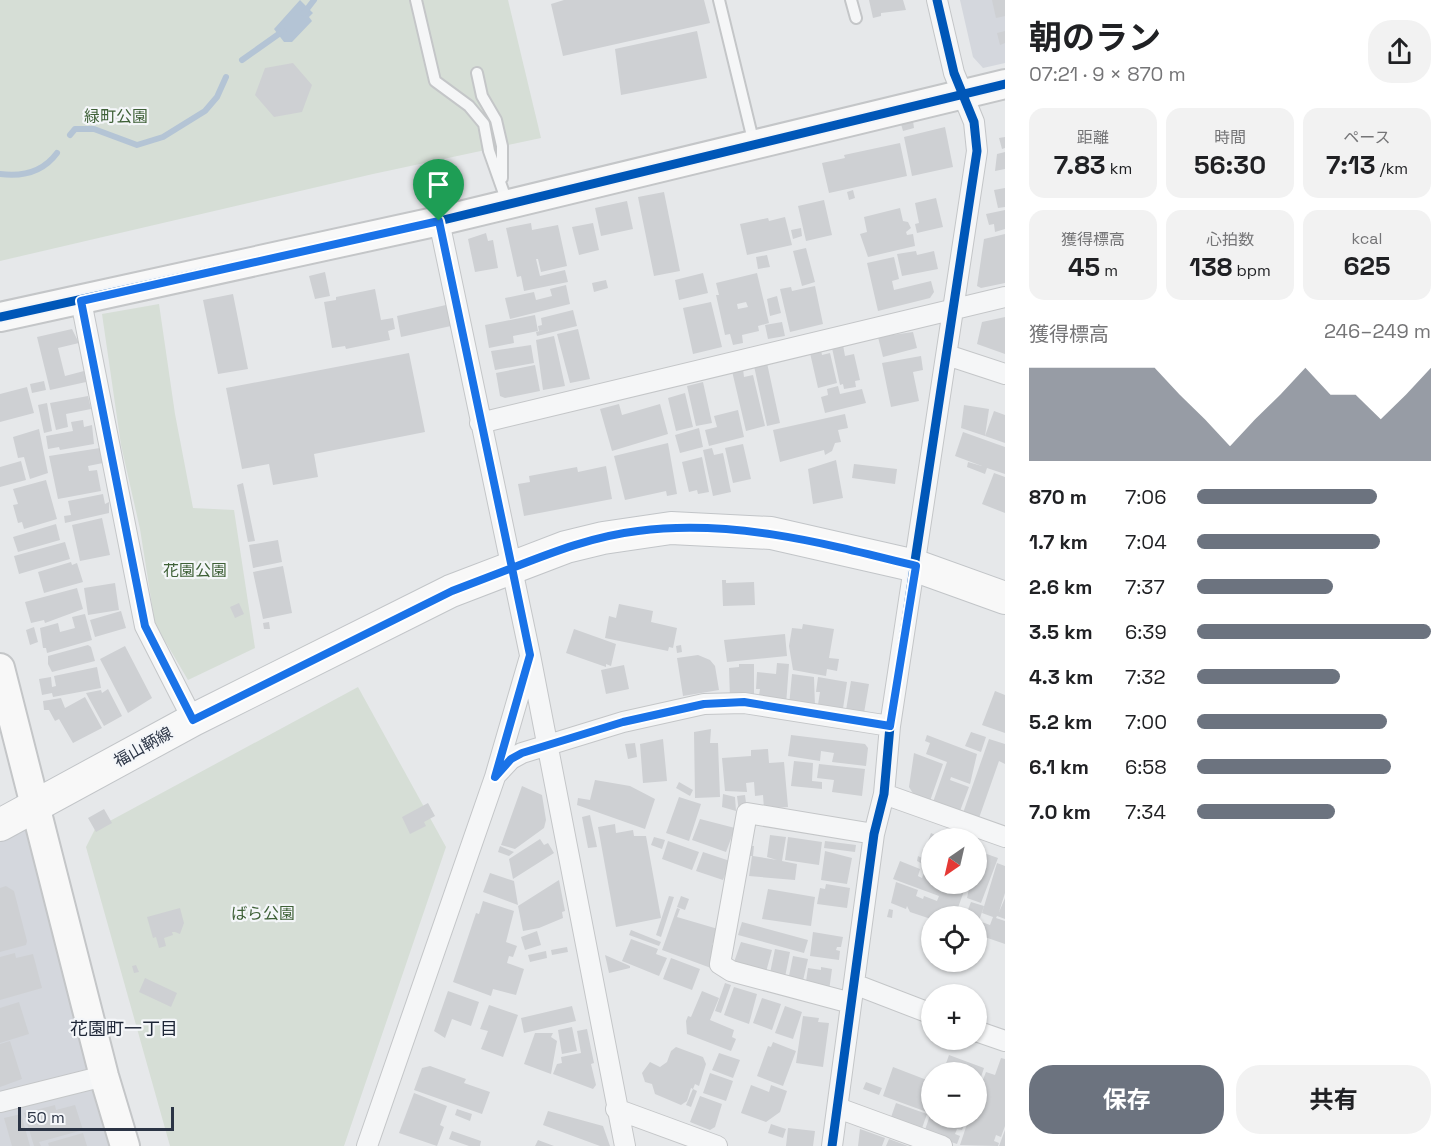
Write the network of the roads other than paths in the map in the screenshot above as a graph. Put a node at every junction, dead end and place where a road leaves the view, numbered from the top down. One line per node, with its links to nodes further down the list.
1 (416, 0): 10 (lane)
2 (719, 0): 9 (lane)
3 (851, 0): 5 (lane)
4 (937, 0): 8 (street)
5 (856, 18)
6 (477, 73): 10 (lane)
7 (1005, 84): 8 (street)
8 (964, 94): 9 (street); 14 (street)
9 (754, 145): 10 (street)
10 (505, 193): 11 (street)
11 (439, 221): 13 (street); 18 (street)
12 (1005, 297): 14 (street)
13 (81, 301): 15 (street); 24 (street)
14 (953, 308): 16 (street); 18 (street)
15 (0, 317)
16 (947, 355): 17 (street); 19 (street)
17 (1005, 374)
18 (480, 423): 20 (street)
19 (916, 566): 20 (main road, 福山鞆線); 21 (main road, 福山鞆線); 25 (street)
20 (512, 568): 22 (street); 24 (main road, 福山鞆線)
21 (1005, 598)
22 (530, 655): 26 (street); 27 (street)
23 (0, 668): 29 (street)
24 (193, 720): 29 (main road, 福山鞆線)
25 (890, 726): 26 (street); 28 (street)
26 (546, 744): 27 (street); 40 (street)
27 (495, 777): 42 (street)
28 (884, 794): 31 (street); 32 (street)
29 (36, 806): 30 (main road, 福山鞆線); 37 (street)
30 (0, 825)
31 (874, 834): 33 (street); 33 (street)
32 (1005, 837)
33 (852, 994): 34 (street); 39 (street)
34 (921, 1011)
35 (987, 1034): 36 (street)
36 (1005, 1041)
37 (104, 1076): 38 (street); 41 (street)
38 (0, 1102)
39 (838, 1108): 45 (street); 46 (street)
40 (616, 1109): 43 (street); 44 (street)
41 (125, 1146)
42 (367, 1146)
43 (625, 1146)
44 (717, 1146)
45 (832, 1146)
46 (942, 1146)

